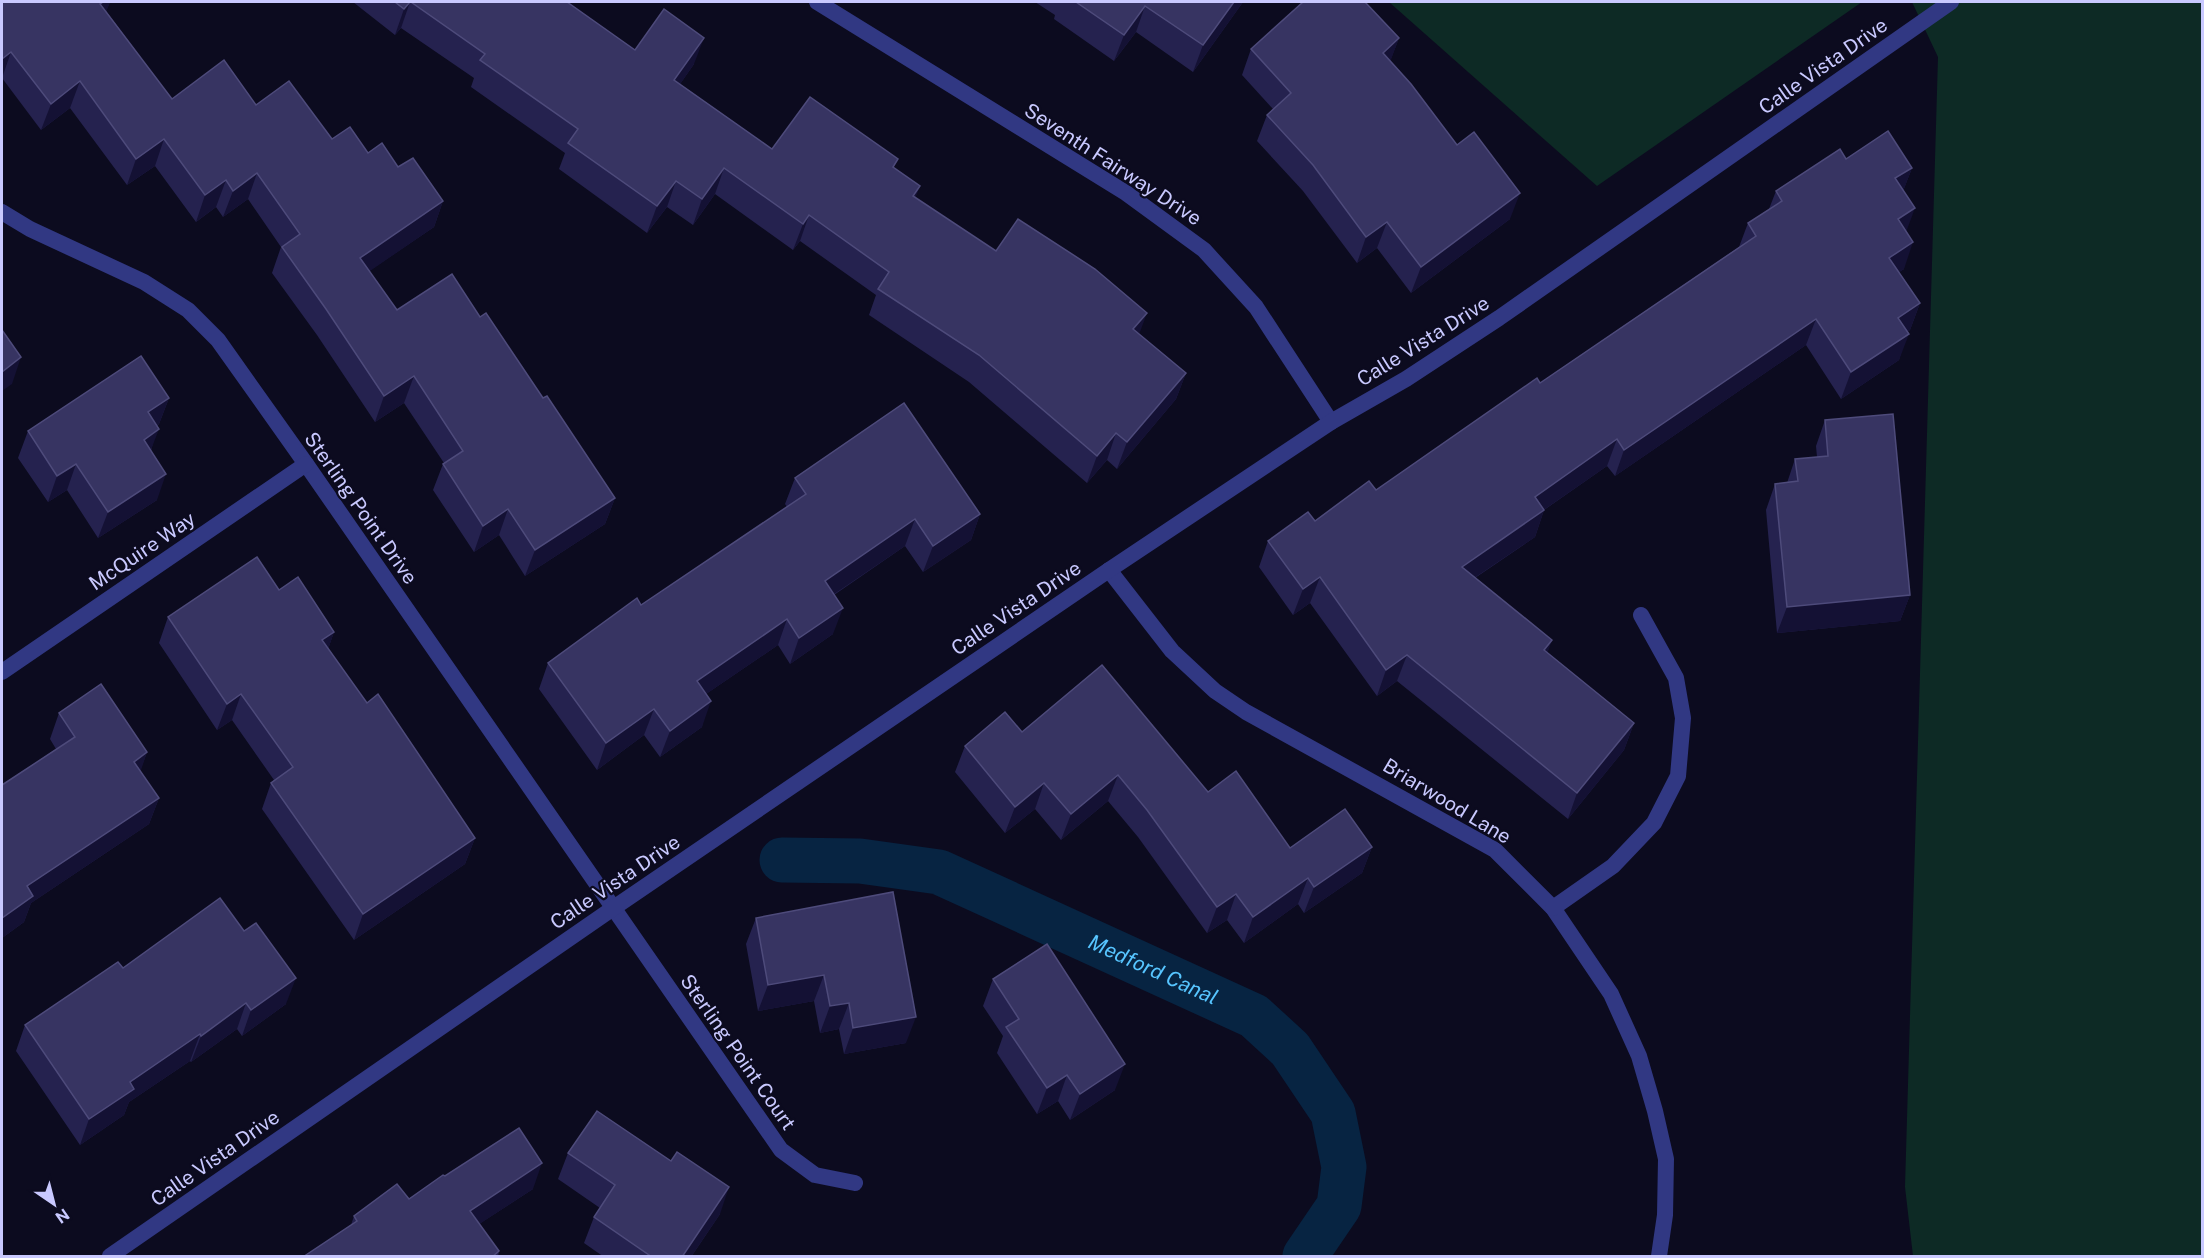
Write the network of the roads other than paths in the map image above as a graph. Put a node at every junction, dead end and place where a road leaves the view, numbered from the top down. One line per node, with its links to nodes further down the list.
1 (817, 2): 4 (street, Seventh Fairway Drive)
2 (1951, 2): 4 (street, Calle Vista Drive)
3 (2, 212): 5 (street, Sterling Point Drive)
4 (1331, 422): 6 (street, Calle Vista Drive)
5 (306, 465): 8 (street, McQuire Way); 10 (street, Sterling Point Drive)
6 (1109, 570): 9 (street, Briarwood Lane); 10 (street, Calle Vista Drive)
7 (1641, 615): 9 (street)
8 (2, 672)
9 (1553, 908): 13 (street, Briarwood Lane)
10 (612, 909): 11 (street, Sterling Point Court); 12 (street, Calle Vista Drive)
11 (855, 1183)
12 (110, 1257)
13 (1659, 1257)

